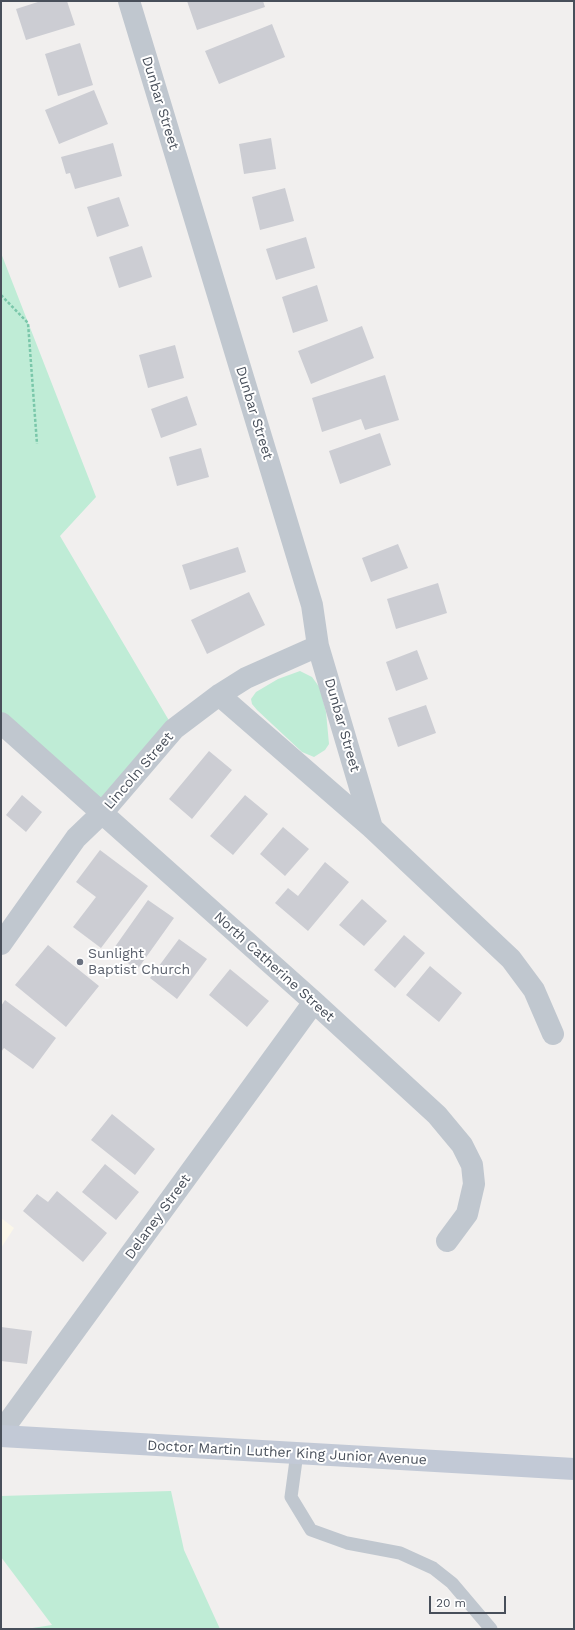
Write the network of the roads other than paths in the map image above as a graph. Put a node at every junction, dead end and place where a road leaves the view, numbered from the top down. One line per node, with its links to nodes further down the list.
1 (129, 1): 2 (street, Dunbar Street)
2 (318, 646): 3 (street, Lincoln Street); 6 (street, Dunbar Street)
3 (219, 695): 5 (street, Lincoln Street); 6 (street)
4 (1, 724): 5 (street, North Catherine Street)
5 (102, 813): 7 (street, Lincoln Street); 8 (street, North Catherine Street)
6 (372, 828): 9 (street)
7 (1, 944)
8 (314, 1002): 10 (street, North Catherine Street); 11 (street, Delaney Street)
9 (553, 1034)
10 (447, 1241)
11 (1, 1432)
12 (1, 1436): 13 (main road, Doctor Martin Luther King Junior Avenue)
13 (297, 1453): 14 (main road, Doctor Martin Luther King Junior Avenue); 15 (lane)
14 (574, 1469)
15 (489, 1626): 16 (lane)
16 (504, 1629)

